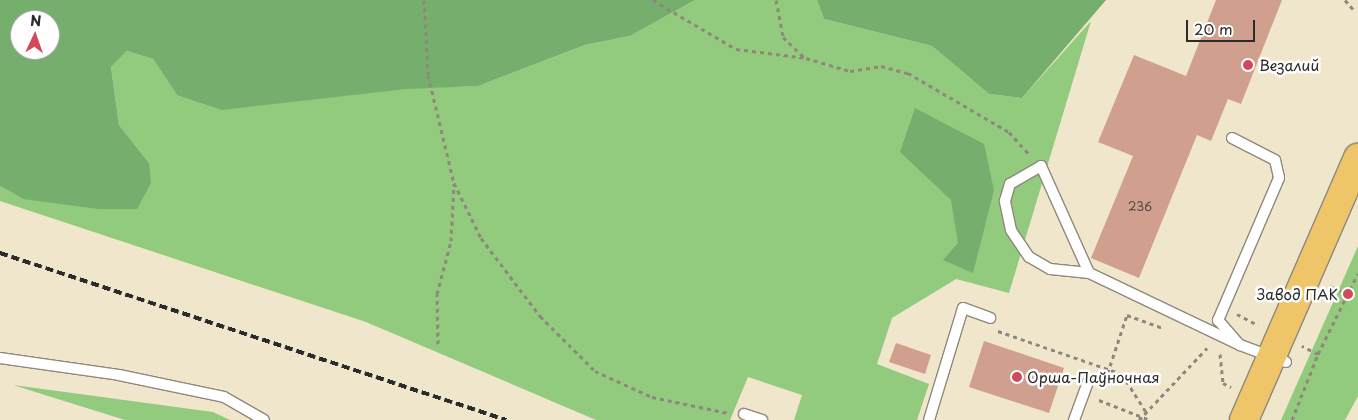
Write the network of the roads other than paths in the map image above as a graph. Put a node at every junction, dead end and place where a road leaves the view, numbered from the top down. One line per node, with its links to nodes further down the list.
1 (1232, 138): 6 (lane)
2 (1358, 158): 8 (main road)
3 (1358, 200): 8 (main road)
4 (1089, 273): 4 (lane); 6 (lane)
5 (990, 318): 13 (lane)
6 (1240, 345): 8 (lane)
7 (0, 358): 11 (lane)
8 (1279, 360): 15 (main road); 16 (main road)
9 (1088, 382): 14 (lane)
10 (744, 414): 12 (lane)
11 (264, 420)
12 (762, 420)
13 (929, 420)
14 (1074, 420)
15 (1244, 420)
16 (1262, 420)

